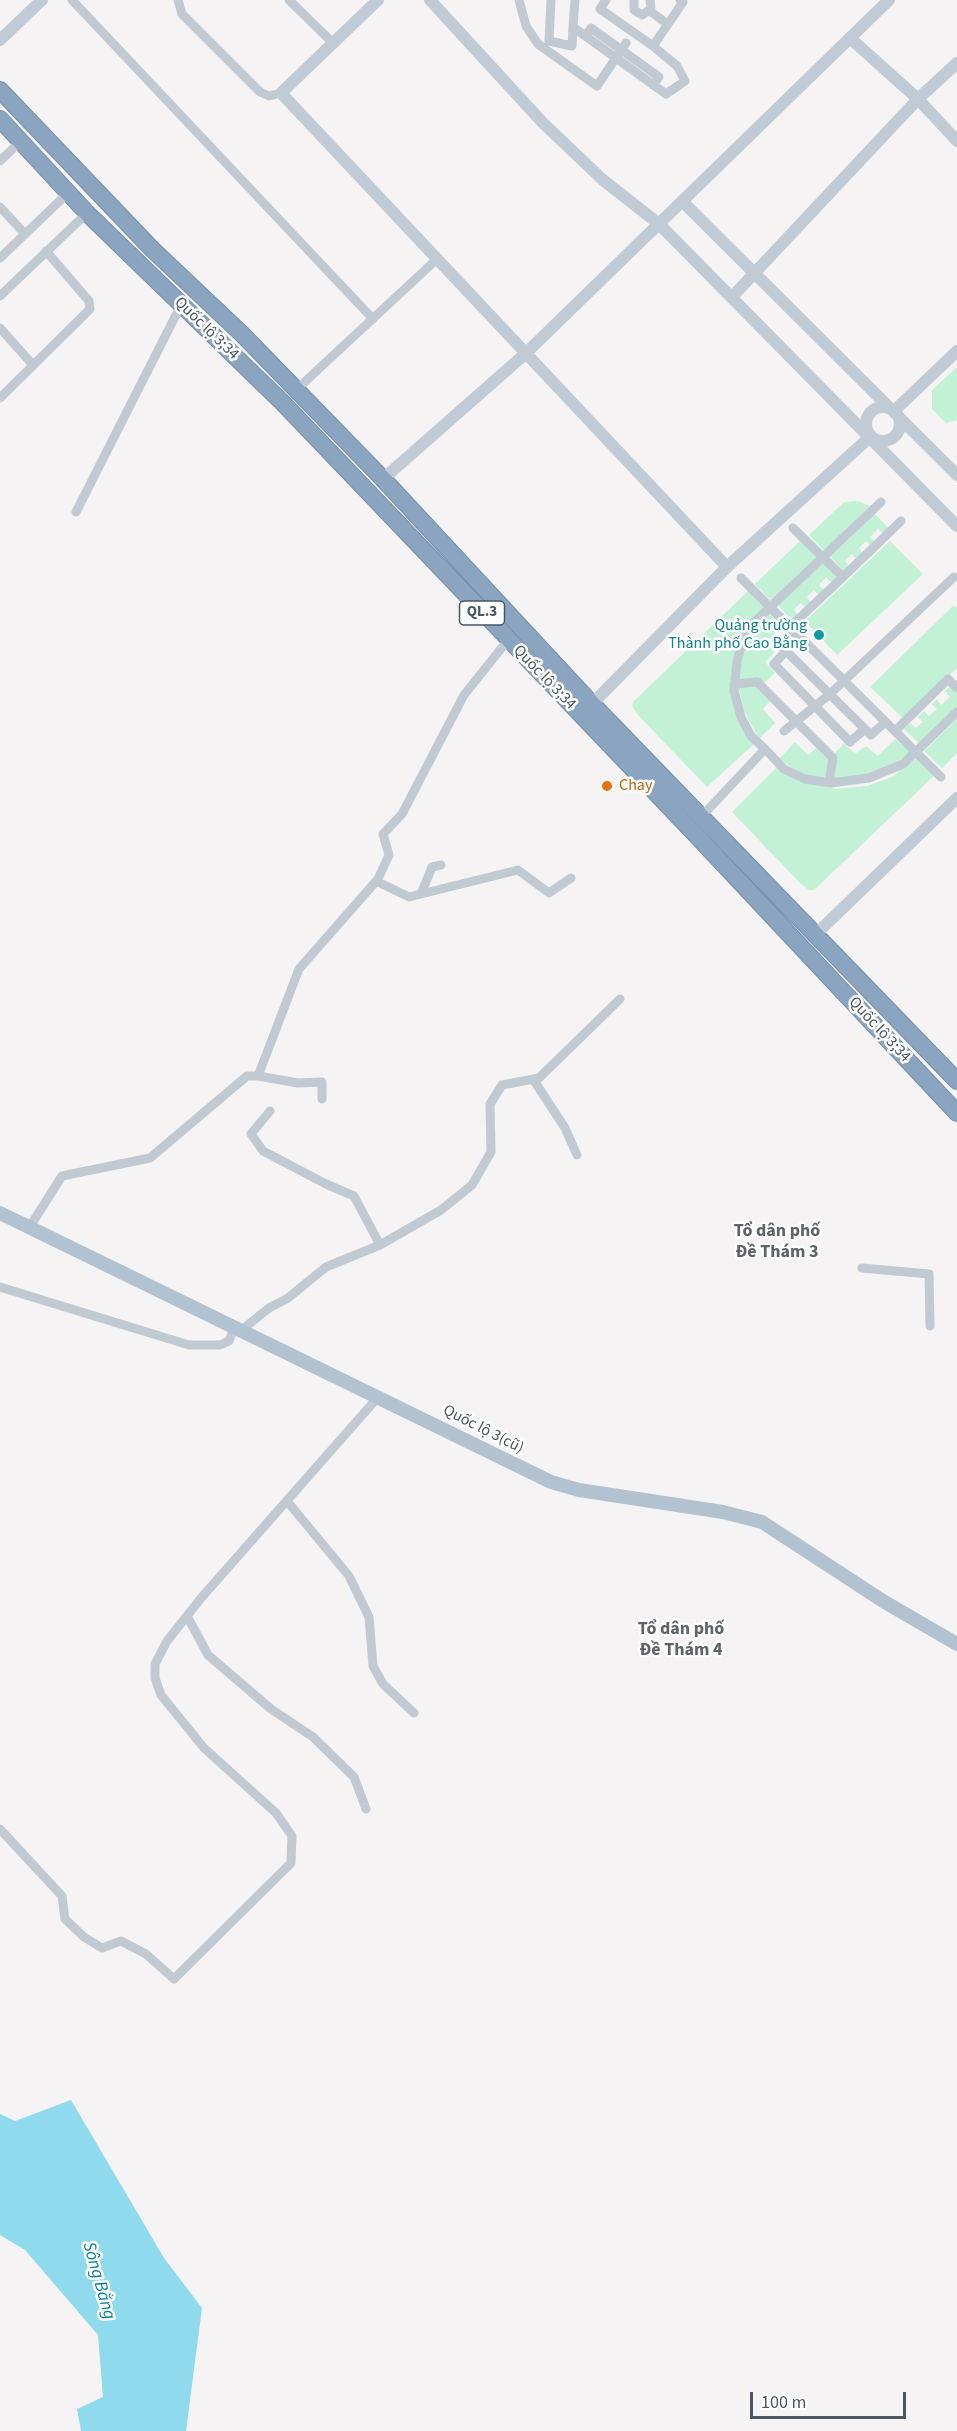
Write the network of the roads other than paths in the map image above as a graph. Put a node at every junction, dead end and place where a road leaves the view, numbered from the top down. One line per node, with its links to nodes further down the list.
1 (42, 0): 21 (street)
2 (72, 0): 48 (street)
3 (178, 0): 28 (street)
4 (290, 0): 22 (street)
5 (378, 0): 22 (street)
6 (430, 0): 38 (street)
7 (519, 0): 23 (street)
8 (551, 0): 23 (street)
9 (575, 0): 19 (street)
10 (606, 0): 24 (street)
11 (634, 0): 16 (street)
12 (650, 0): 15 (street)
13 (680, 0): 24 (street)
14 (889, 0): 20 (street)
15 (650, 11): 16 (street); 17 (street)
16 (636, 13): 18 (street)
17 (662, 20)
18 (629, 22)
19 (573, 27): 23 (street); 25 (street)
20 (849, 39): 29 (street); 35 (street)
21 (0, 40)
22 (333, 43): 28 (street)
23 (547, 45): 25 (street)
24 (652, 46): 25 (street)
25 (621, 50)
26 (957, 63): 29 (street)
27 (0, 90): 44 (highway, Quốc lộ 3;34 / QL.3)
28 (281, 93): 42 (street)
29 (918, 99): 32 (street); 43 (street)
30 (0, 119): 31 (highway, Quốc lộ 3;34 / QL.3)
31 (21, 141): 33 (street); 34 (highway, Quốc lộ 3;34 / QL.3)
32 (957, 141)
33 (0, 161)
34 (68, 193): 37 (highway, Quốc lộ 3;34 / QL.3); 39 (street)
35 (682, 201): 38 (street); 43 (street)
36 (0, 207): 39 (street)
37 (87, 213): 40 (street); 47 (highway, Quốc lộ 3;34 / QL.3)
38 (659, 224): 46 (street); 51 (street)
39 (25, 234): 41 (street)
40 (46, 251): 45 (street); 52 (street)
41 (0, 258)
42 (437, 260): 48 (street); 51 (street)
43 (755, 273): 46 (street); 55 (street)
44 (195, 289): 47 (highway); 53 (highway, Quốc lộ 3;34 / QL.3)
45 (0, 296)
46 (732, 297): 56 (street)
47 (181, 304): 58 (highway, Quốc lộ 3;34 / QL.3); 61 (street)
48 (373, 320): 53 (street)
49 (0, 328): 52 (street)
50 (957, 351): 55 (street)
51 (525, 354): 59 (street); 66 (street)
52 (33, 365): 54 (street)
53 (296, 390): 59 (highway, Quốc lộ 3;34 / QL.3)
54 (0, 398)
55 (894, 411): 56 (street); 56 (street); 57 (street)
56 (871, 436): 63 (street); 66 (street)
57 (957, 475)
58 (353, 478): 59 (highway); 72 (highway, Quốc lộ 3;34 / QL.3)
59 (383, 479): 81 (highway, Quốc lộ 3;34 / QL.3)
60 (881, 501): 65 (street)
61 (76, 512)
62 (901, 521): 69 (street)
63 (957, 526)
64 (793, 528): 65 (street)
65 (824, 557): 69 (street); 70 (street)
66 (727, 567): 81 (street)
67 (954, 577): 76 (street)
68 (741, 578): 70 (street)
69 (843, 578): 71 (street)
70 (771, 606): 71 (street); 77 (street)
71 (792, 630): 73 (street); 76 (street)
72 (508, 640): 81 (highway, Quốc lộ 3;34 / QL.3); 96 (street)
73 (786, 651): 79 (street); 80 (street)
74 (957, 670): 75 (street)
75 (948, 679): 78 (street); 86 (street)
76 (843, 680): 79 (street); 84 (street)
77 (734, 684): 83 (street); 88 (street)
78 (957, 688)
79 (830, 694): 80 (street); 85 (street)
80 (815, 706): 83 (street); 85 (street)
81 (586, 709): 93 (highway, Quốc lộ 3;34 / QL.3); 99 (highway, Quốc lộ 3;34 / QL.3)
82 (957, 712): 89 (street)
83 (796, 721): 87 (street); 91 (street)
84 (885, 722): 85 (street); 86 (street)
85 (865, 729)
86 (895, 730): 89 (street)
87 (784, 731)
88 (765, 749): 91 (street); 93 (street)
89 (916, 752): 90 (street); 91 (street)
90 (941, 777)
91 (829, 782)
92 (957, 798): 98 (street)
93 (702, 816): 98 (highway, Quốc lộ 3;34 / QL.3)
94 (441, 865): 97 (street)
95 (571, 878): 97 (street)
96 (376, 881): 97 (street); 101 (street)
97 (421, 894)
98 (815, 935): 99 (highway); 102 (highway, Quốc lộ 3;34 / QL.3)
99 (802, 948): 104 (highway, Quốc lộ 3;34 / QL.3)
100 (621, 999): 103 (street)
101 (258, 1076): 105 (street); 110 (street)
102 (953, 1077): 104 (highway)
103 (533, 1079): 108 (street); 111 (street)
104 (934, 1090): 107 (highway, Quốc lộ 3;34 / QL.3)
105 (322, 1099)
106 (270, 1111): 111 (street)
107 (957, 1113)
108 (577, 1155)
109 (0, 1214): 110 (main road, Quốc lộ 3(cũ))
110 (29, 1228): 115 (main road, Quốc lộ 3(cũ))
111 (380, 1245): 115 (street)
112 (862, 1268): 114 (street)
113 (0, 1287): 115 (street)
114 (930, 1326)
115 (239, 1328): 116 (main road, Quốc lộ 3(cũ))
116 (379, 1396): 117 (street); 119 (main road, Quốc lộ 3(cũ))
117 (287, 1501): 118 (street); 120 (street)
118 (187, 1616): 121 (street); 122 (street)
119 (957, 1644)
120 (414, 1713)
121 (366, 1809)
122 (0, 1829)

